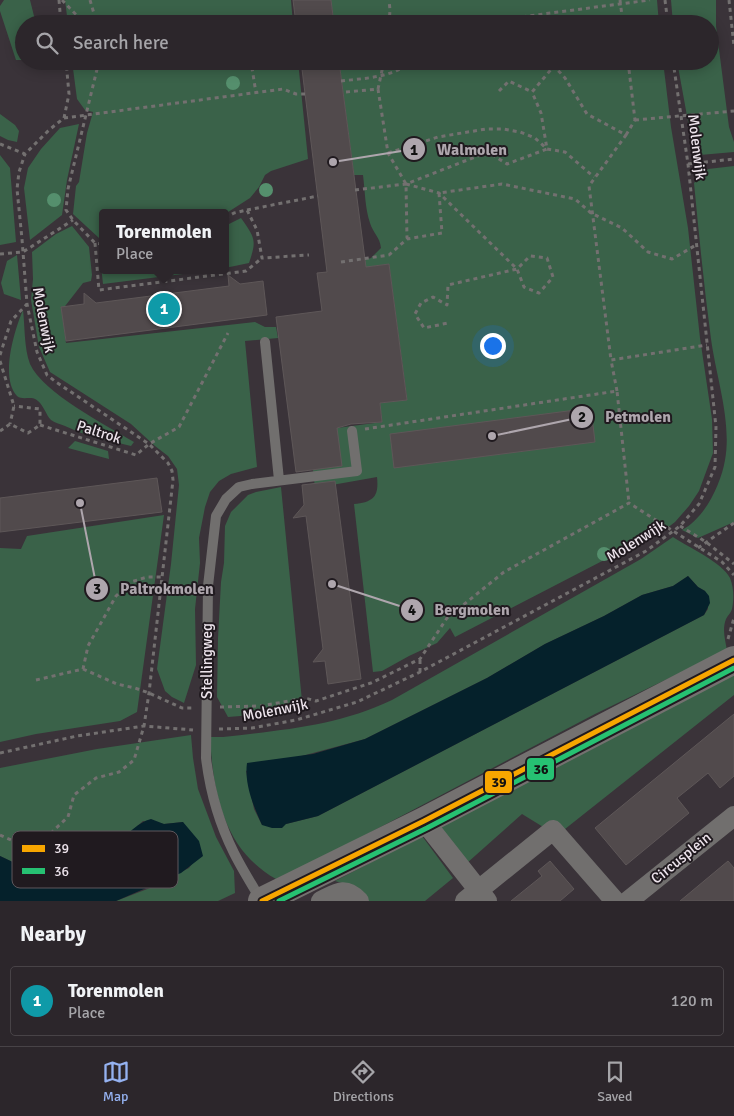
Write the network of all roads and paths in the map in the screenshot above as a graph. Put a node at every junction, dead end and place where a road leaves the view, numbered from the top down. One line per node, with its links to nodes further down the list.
1 (59, 0): 9 (path)
2 (62, 0): 10 (path)
3 (90, 0): 11 (path)
4 (389, 0): 12 (path)
5 (650, 0): 8 (path)
6 (665, 0): 15 (path)
7 (729, 0): 16 (path)
8 (620, 2): 13 (path); 14 (path)
9 (60, 15)
10 (76, 15)
11 (94, 15)
12 (389, 15)
13 (530, 15)
14 (622, 15)
15 (667, 15)
16 (734, 46)
17 (67, 70): 37 (path)
18 (97, 70): 35 (path)
19 (252, 70): 32 (path)
20 (383, 70): 26 (path)
21 (397, 70): 26 (path)
22 (551, 70): 31 (path)
23 (558, 70): 39 (path)
24 (629, 70): 38 (path)
25 (675, 70): 36 (path, Molenwijk)
26 (382, 77): 27 (path); 28 (path)
27 (341, 81)
28 (378, 89): 30 (path); 42 (path)
29 (499, 91): 31 (path)
30 (346, 92)
31 (532, 92): 41 (path)
32 (256, 93): 33 (path); 35 (path)
33 (305, 94)
34 (734, 112): 36 (path)
35 (86, 114): 37 (path); 54 (path)
36 (681, 115): 38 (path); 45 (path, Molenwijk)
37 (64, 118): 43 (path)
38 (635, 120): 39 (path)
39 (626, 135): 46 (path)
40 (0, 144): 43 (path)
41 (547, 149): 42 (path); 46 (path); 47 (path)
42 (388, 153): 47 (path)
43 (25, 154): 59 (path, Molenwijk)
44 (734, 159): 45 (path)
45 (688, 164): 58 (path, Molenwijk)
46 (594, 177): 52 (path)
47 (406, 184): 48 (path); 49 (path); 55 (path)
48 (356, 190)
49 (439, 193): 52 (path); 55 (path); 64 (path)
50 (318, 196): 51 (path)
51 (247, 210): 53 (path); 62 (path)
52 (591, 212): 58 (path); 73 (path)
53 (229, 216)
54 (73, 220): 56 (path); 59 (path)
55 (406, 239): 63 (path)
56 (95, 243): 57 (path); 66 (path)
57 (99, 244)
58 (696, 245): 71 (path, Molenwijk)
59 (23, 252): 60 (path); 67 (path, Molenwijk)
60 (0, 254)
61 (309, 255): 62 (path)
62 (262, 258): 65 (path)
63 (341, 262)
64 (517, 269): 64 (path); 68 (path)
65 (229, 273)
66 (223, 274)
67 (26, 304): 72 (path); 81 (path, Molenwijk)
68 (448, 322)
69 (228, 333): 81 (path)
70 (265, 342): 82 (lane)
71 (707, 345): 73 (path); 85 (path, Molenwijk)
72 (0, 355)
73 (610, 360): 75 (path)
74 (0, 361): 76 (path)
75 (617, 391): 80 (path); 83 (path)
76 (14, 406): 77 (path); 78 (path)
77 (10, 424): 78 (path, Paltrok); 79 (path)
78 (40, 425): 81 (path, Paltrok)
79 (0, 430)
80 (352, 431): 82 (lane, Stellingweg)
81 (149, 444): 91 (path, Molenwijk)
82 (279, 480): 111 (lane, Stellingweg)
83 (629, 503): 86 (path); 94 (path)
84 (734, 523): 87 (path)
85 (680, 526): 86 (path, Molenwijk); 87 (path)
86 (672, 532): 88 (path); 96 (path, Molenwijk)
87 (706, 542): 88 (path); 89 (path)
88 (698, 548): 90 (path)
89 (734, 564)
90 (734, 575)
91 (162, 577): 95 (path); 98 (path, Molenwijk)
92 (734, 618): 93 (path)
93 (732, 653): 106 (street, Stellingweg)
94 (420, 659): 96 (path); 99 (path)
95 (83, 669): 97 (path); 98 (path)
96 (420, 672): 102 (path, Molenwijk)
97 (36, 680)
98 (149, 693): 100 (path); 101 (path, Molenwijk)
99 (212, 707)
100 (202, 708)
101 (144, 726): 103 (path); 104 (path); 107 (path, Molenwijk)
102 (220, 729)
103 (192, 730)
104 (0, 753)
105 (734, 816): 115 (street, Circusplein)
106 (424, 821): 110 (street); 111 (street, Stellingweg)
107 (53, 831)
108 (0, 834): 109 (path, Molenwijk)
109 (12, 840)
110 (476, 897): 114 (street)
111 (262, 901)
112 (321, 901): 113 (street)
113 (359, 901)
114 (614, 901)
115 (628, 901)

